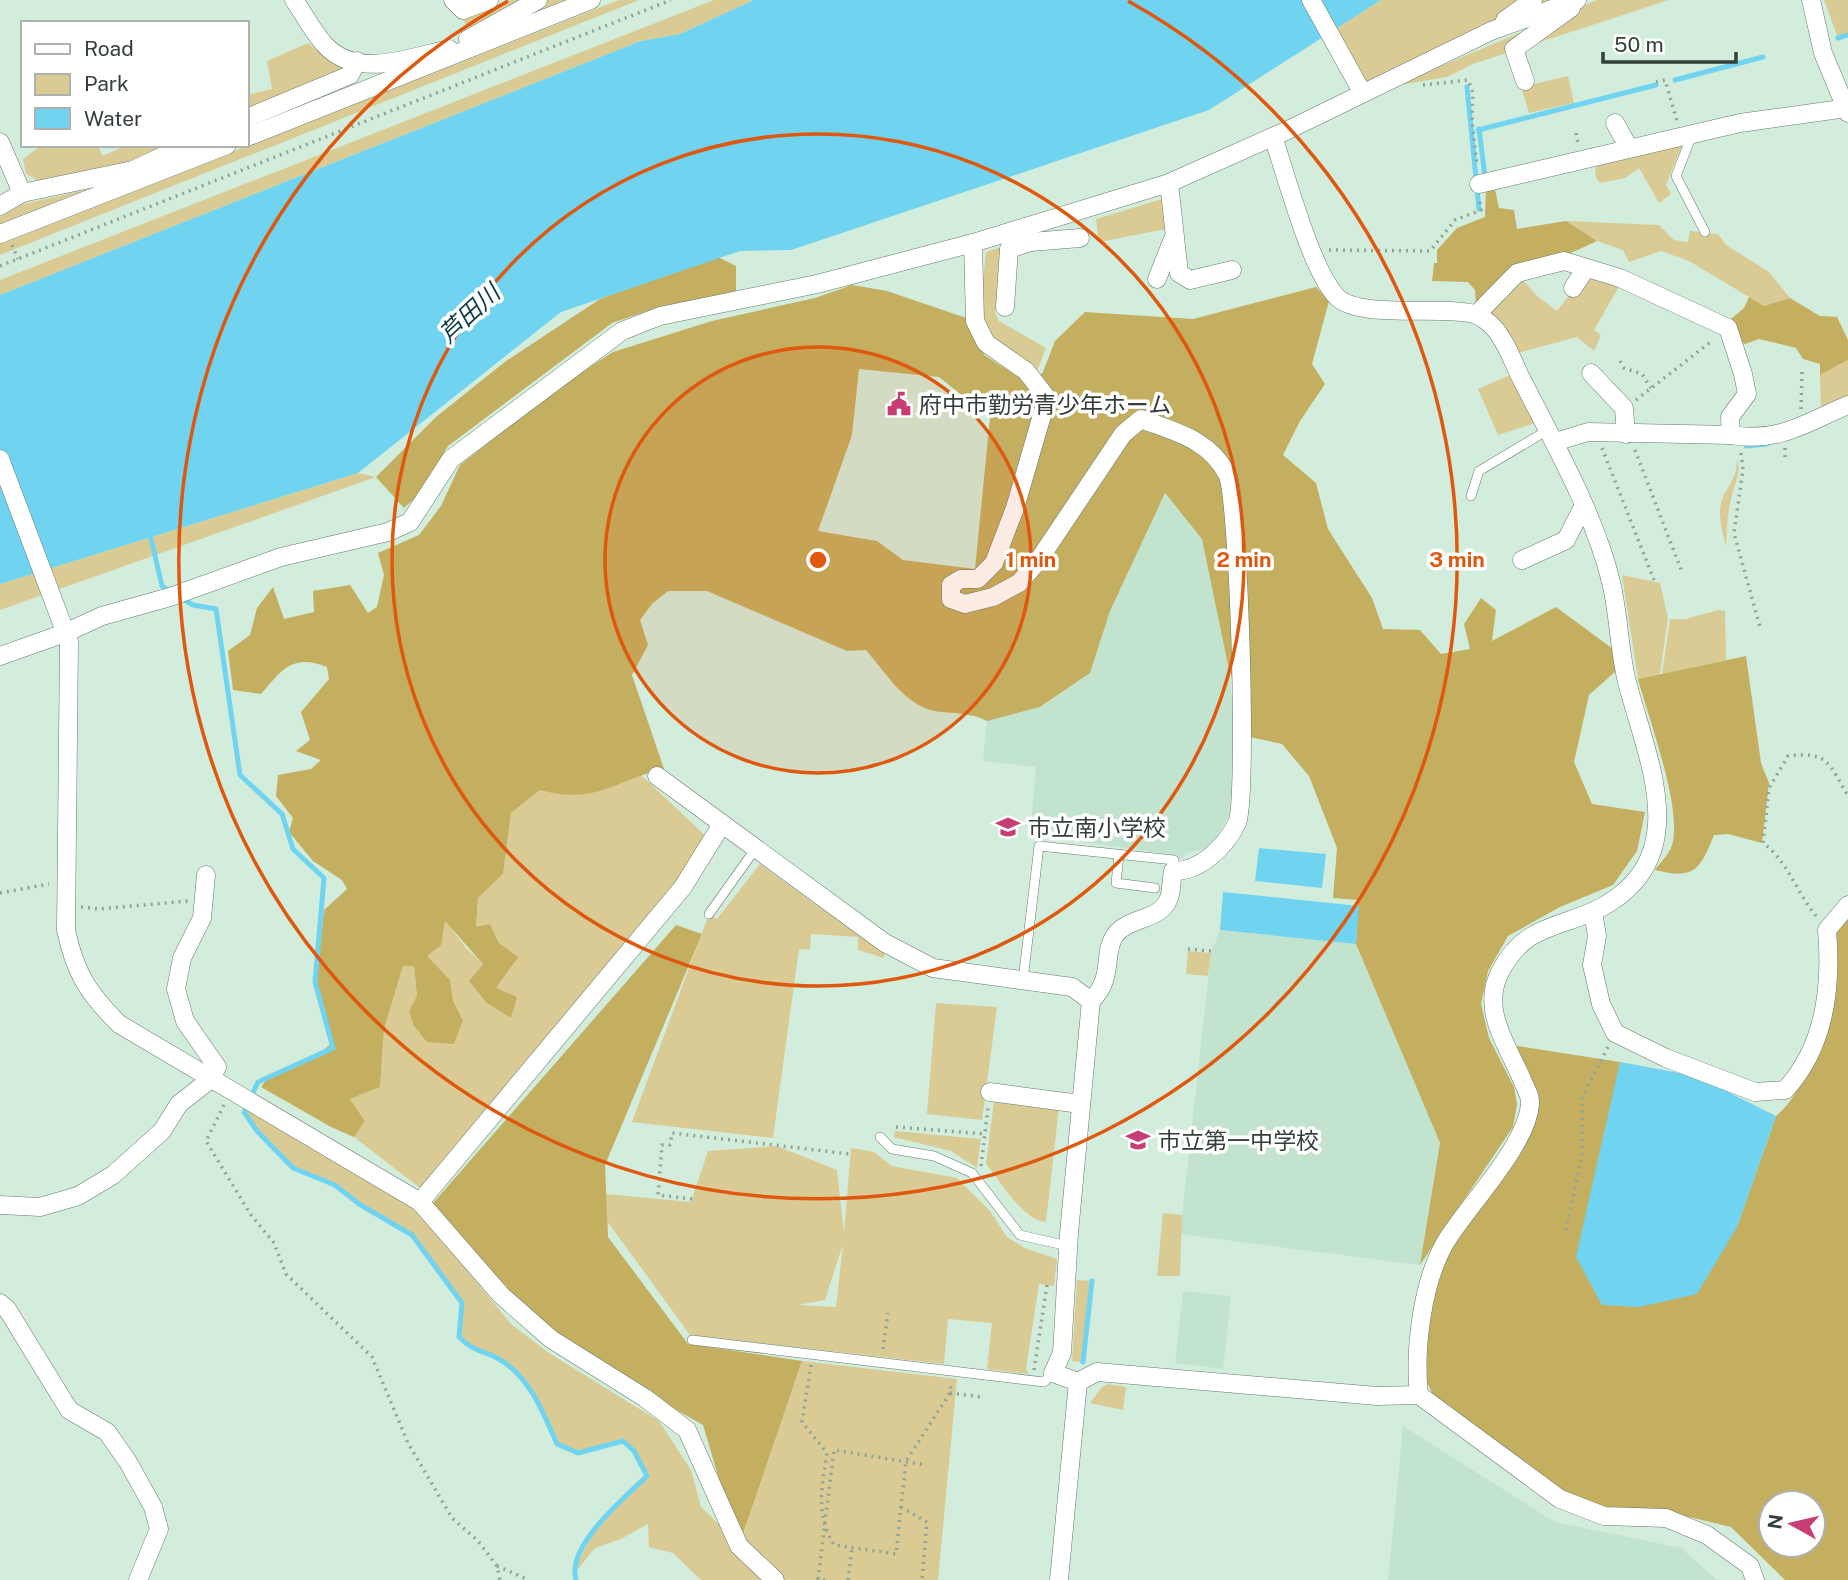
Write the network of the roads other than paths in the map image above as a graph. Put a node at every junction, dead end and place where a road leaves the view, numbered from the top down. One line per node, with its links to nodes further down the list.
1 (294, 0): 12 (street)
2 (453, 0): 3 (street)
3 (489, 0)
4 (538, 0): 11 (street)
5 (591, 0): 11 (street)
6 (1311, 0): 14 (street)
7 (1532, 0): 10 (street)
8 (1579, 0): 10 (street); 13 (street)
9 (1811, 0): 15 (street)
10 (1491, 31): 14 (street)
11 (451, 53): 12 (street); 19 (street)
12 (357, 61): 16 (street)
13 (1525, 81)
14 (1358, 86): 20 (street)
15 (1847, 110): 18 (street)
16 (248, 118)
17 (1615, 123): 24 (street)
18 (1687, 136): 24 (street); 29 (lane)
19 (248, 137)
20 (1273, 137): 25 (street); 40 (street)
21 (0, 142): 27 (street)
22 (183, 147): 27 (street)
23 (222, 147): 30 (street)
24 (1629, 148): 26 (street)
25 (1169, 183): 31 (street); 32 (street)
26 (1479, 184)
27 (22, 193): 28 (street)
28 (0, 206)
29 (1705, 232)
30 (0, 234)
31 (1028, 234): 33 (street); 34 (street); 39 (street)
32 (1174, 236): 36 (street); 37 (street)
33 (1080, 238)
34 (973, 243): 50 (street); 56 (street)
35 (1586, 268): 38 (street); 40 (street); 44 (street)
36 (1231, 270)
37 (1157, 279)
38 (1573, 288)
39 (1004, 307)
40 (1477, 314): 43 (street)
41 (1591, 373): 45 (street)
42 (1848, 405): 44 (street)
43 (1551, 436): 45 (street); 47 (lane); 48 (street)
44 (1735, 436): 45 (street)
45 (1629, 439)
46 (0, 459): 50 (street)
47 (1471, 496)
48 (1583, 507): 49 (street); 60 (street)
49 (1522, 560)
50 (63, 628): 51 (street); 64 (street)
51 (0, 656)
52 (657, 776): 53 (street)
53 (722, 824): 54 (street); 68 (street)
54 (756, 848): 61 (lane); 62 (street)
55 (1119, 855): 56 (lane); 58 (lane); 62 (lane)
56 (1173, 871): 63 (street)
57 (206, 875): 64 (street)
58 (1155, 888)
59 (1848, 905): 60 (street)
60 (1593, 912): 75 (street)
61 (709, 914)
62 (1023, 981): 63 (street)
63 (1091, 1001): 66 (street)
64 (211, 1079): 68 (street); 69 (street)
65 (990, 1096): 66 (street)
66 (1080, 1104): 70 (street)
67 (880, 1137): 70 (lane)
68 (420, 1202): 77 (street)
69 (0, 1205)
70 (1068, 1246): 73 (street)
71 (0, 1303): 76 (street)
72 (692, 1340): 73 (lane)
73 (1053, 1373): 74 (street)
74 (1078, 1382): 75 (street); 78 (street)
75 (1419, 1395): 79 (street)
76 (138, 1580)
77 (775, 1580)
78 (1059, 1580)
79 (1755, 1580)

